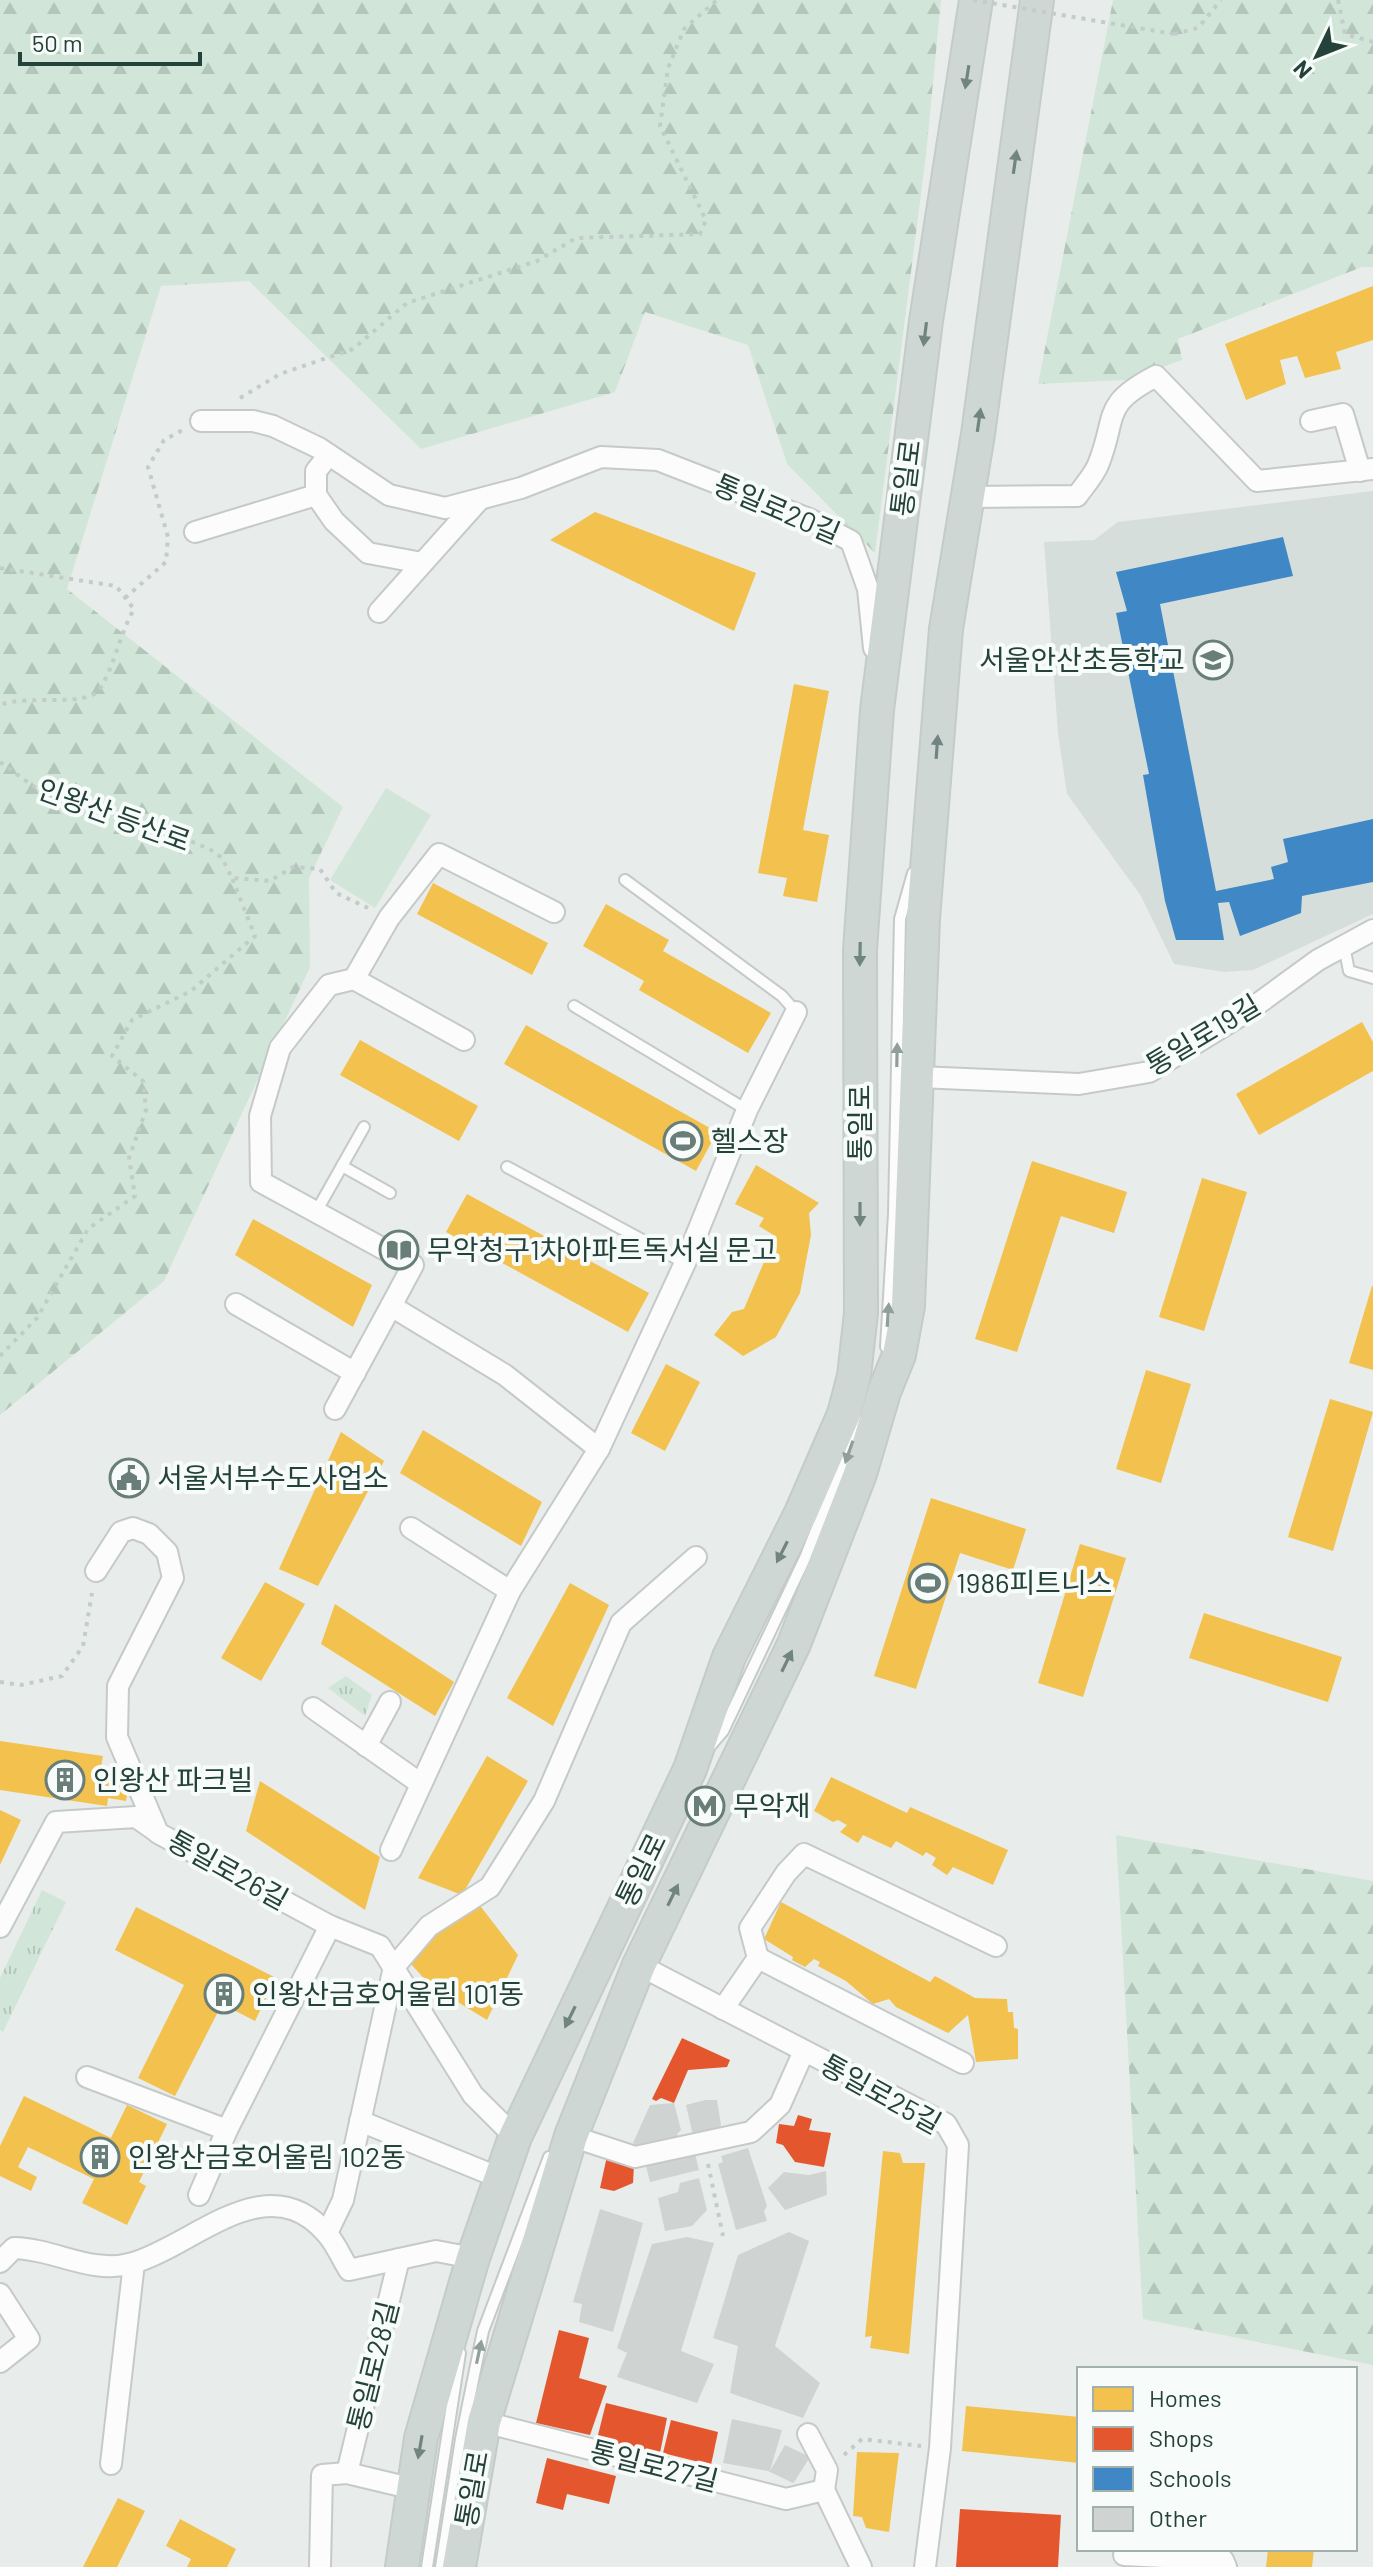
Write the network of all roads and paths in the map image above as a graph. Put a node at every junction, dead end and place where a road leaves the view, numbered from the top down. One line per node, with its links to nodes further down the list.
1 (717, 0): 7 (path)
2 (975, 0): 4 (path, bridge); 24 (main road, 통일로, one-way to 24)
3 (1037, 0): 12 (main road, 통일로, one-way to 3)
4 (1221, 0)
5 (1338, 0): 6 (path)
6 (1373, 42)
7 (201, 421): 9 (street, 통일로20길); 17 (path)
8 (1311, 421): 10 (street)
9 (329, 455): 11 (street); 13 (street, 통일로20길)
10 (1367, 470): 12 (street)
11 (316, 495): 14 (street); 15 (street)
12 (967, 497): 21 (main road, 통일로, one-way to 12)
13 (479, 500): 15 (street); 24 (street, 통일로20길)
14 (195, 532)
15 (422, 563): 18 (street)
16 (0, 568): 17 (path)
17 (125, 598): 19 (path)
18 (379, 612)
19 (0, 705)
20 (0, 762): 22 (path, 인왕산 등산로)
21 (933, 804): 34 (main road, 통일로); 46 (lane, one-way to 21)
22 (232, 878): 26 (path); 44 (path, 인왕산 등산로)
23 (625, 880): 32 (lane)
24 (864, 902): 72 (main road, 통일로, one-way to 72)
25 (554, 912): 26 (street)
26 (389, 918): 30 (street)
27 (1373, 930): 28 (street, 통일로19길)
28 (1344, 946): 29 (lane); 34 (street, 통일로19길)
29 (1373, 978)
30 (354, 979): 33 (street); 40 (street)
31 (574, 1006): 35 (lane)
32 (796, 1012): 35 (street)
33 (464, 1040)
34 (919, 1077): 46 (main road, 통일로)
35 (747, 1110): 41 (street)
36 (364, 1127): 37 (lane)
37 (342, 1166): 39 (lane); 40 (lane)
38 (507, 1167): 41 (lane)
39 (390, 1193)
40 (316, 1212): 43 (street)
41 (685, 1263): 48 (street)
42 (236, 1304): 45 (street)
43 (391, 1306): 45 (street); 48 (street)
44 (0, 1356)
45 (355, 1373): 47 (street)
46 (884, 1392): 64 (main road, 통일로, one-way to 46)
47 (335, 1409)
48 (599, 1449): 52 (street)
49 (411, 1528): 52 (street)
50 (696, 1557): 65 (street)
51 (96, 1571): 53 (path); 58 (street, 통일로26길)
52 (510, 1591): 57 (street)
53 (0, 1682)
54 (390, 1702): 56 (street)
55 (313, 1708): 56 (street)
56 (366, 1746): 57 (street)
57 (421, 1784): 59 (street)
58 (158, 1833): 60 (street, 통일로26길); 61 (street)
59 (391, 1850)
60 (330, 1926): 65 (street, 통일로26길); 71 (street)
61 (0, 1927)
62 (996, 1946): 63 (street)
63 (758, 1958): 66 (street); 68 (street)
64 (639, 1965): 66 (street, 통일로25길); 73 (main road, 통일로)
65 (394, 1967): 70 (street); 72 (street, 통일로26길)
66 (723, 2009): 67 (street, 통일로25길)
67 (804, 2051): 74 (street); 87 (street, 통일로25길)
68 (963, 2063)
69 (87, 2077): 71 (street)
70 (360, 2121): 75 (street); 77 (street)
71 (227, 2130): 76 (street)
72 (515, 2137): 75 (main road, 통일로)
73 (560, 2140): 74 (street); 85 (main road, 통일로); 96 (lane, one-way to 73)
74 (704, 2144): 78 (path)
75 (500, 2178): 82 (main road, 통일로)
76 (199, 2195)
77 (327, 2233): 79 (street, 통일로28길); 81 (street, 통일로28길)
78 (723, 2236)
79 (399, 2259): 82 (street, 통일로28길); 89 (street, 통일로28길)
80 (0, 2262): 81 (street, 통일로28길)
81 (134, 2263): 88 (street)
82 (471, 2267): 91 (main road, 통일로, one-way to 91); 95 (lane)
83 (0, 2294): 84 (street)
84 (0, 2362)
85 (484, 2422): 90 (street, 통일로27길); 97 (main road, 통일로)
86 (808, 2434): 90 (street)
87 (938, 2458): 90 (path); 99 (street, 통일로25길)
88 (111, 2464)
89 (347, 2473): 91 (street, 통일로); 93 (street, 통일로)
90 (826, 2480): 98 (street)
91 (414, 2489): 94 (main road, 통일로)
92 (1124, 2555): 100 (street)
93 (320, 2567)
94 (402, 2567)
95 (427, 2567)
96 (441, 2567)
97 (459, 2567)
98 (861, 2567)
99 (925, 2567)
100 (1226, 2567)

